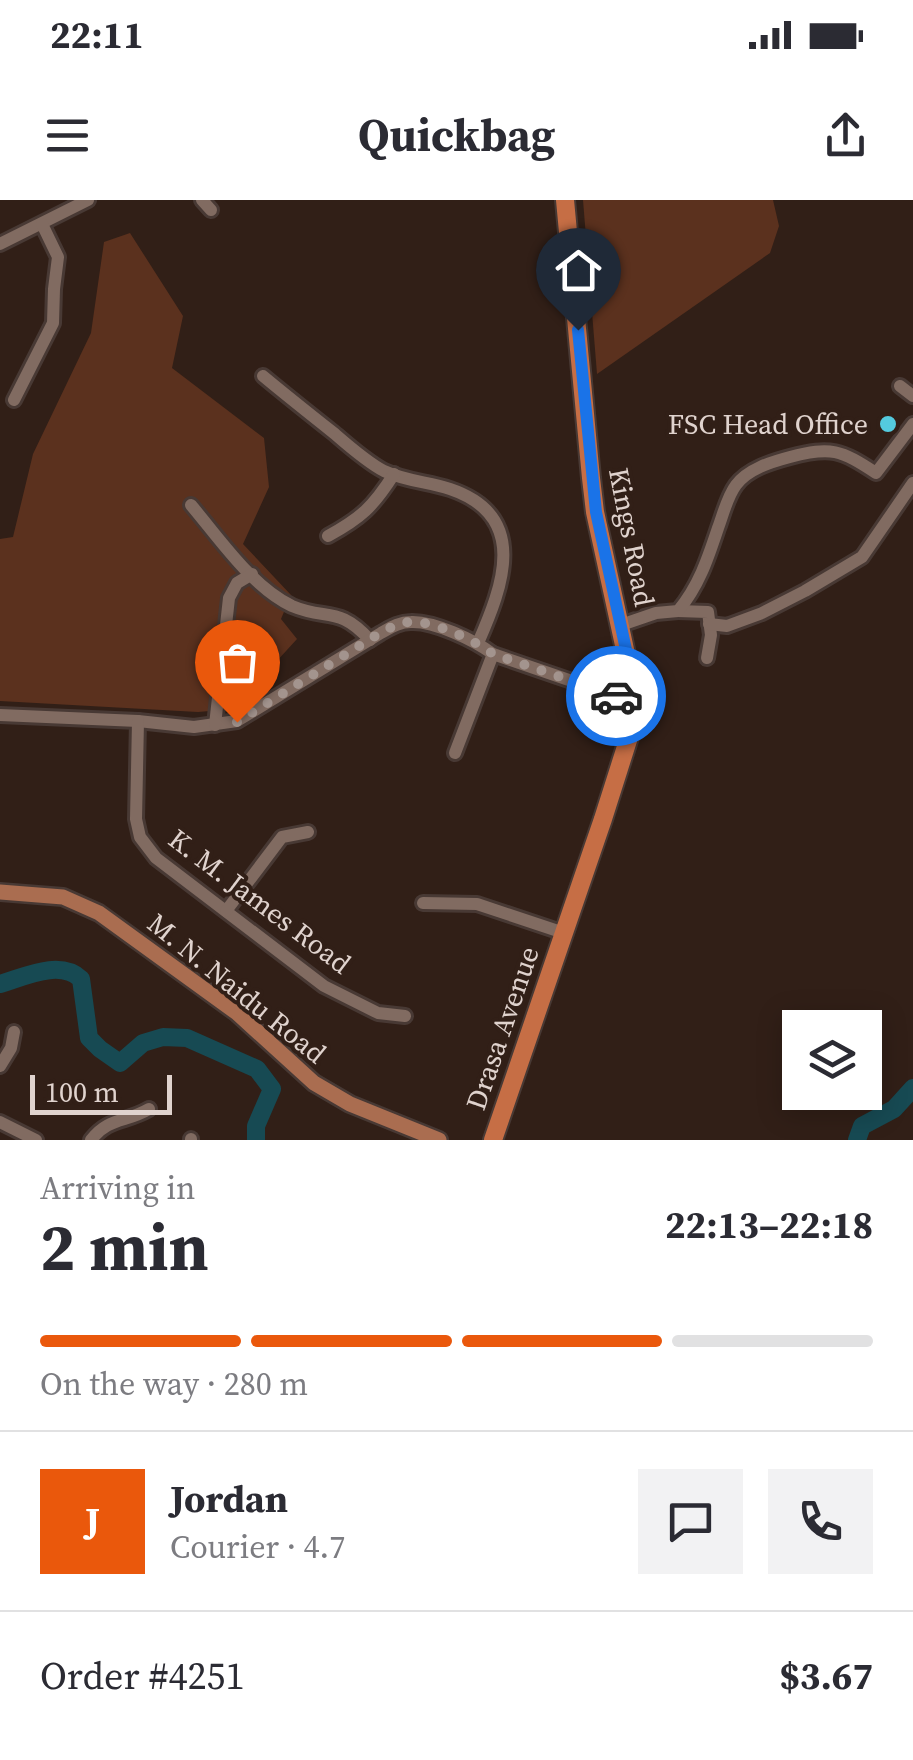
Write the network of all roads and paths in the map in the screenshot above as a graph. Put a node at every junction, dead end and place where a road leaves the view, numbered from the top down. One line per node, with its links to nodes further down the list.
1 (88, 200): 3 (street)
2 (564, 200): 17 (highway, Kings Road)
3 (42, 224): 4 (street); 8 (street)
4 (0, 244)
5 (264, 376): 10 (street)
6 (900, 386): 7 (street)
7 (913, 396)
8 (14, 400)
9 (913, 424): 15 (street)
10 (394, 474): 13 (street); 19 (street)
11 (913, 483): 16 (street)
12 (191, 505): 14 (street)
13 (328, 536)
14 (252, 574): 18 (street); 25 (street)
15 (678, 611): 16 (street); 17 (street)
16 (709, 624): 21 (street)
17 (621, 625): 22 (highway, Kings Road)
18 (370, 640): 19 (street); 25 (street)
19 (478, 643): 20 (street)
20 (493, 654): 22 (street); 26 (street)
21 (706, 658)
22 (633, 702): 31 (highway, Kings Road)
23 (0, 715): 24 (street)
24 (138, 721): 25 (street); 30 (street, K. M. James Road)
25 (215, 726)
26 (455, 753)
27 (308, 832): 30 (street)
28 (0, 892): 39 (main road, M. N. Naidu Road)
29 (423, 903): 31 (street)
30 (226, 910): 32 (street, K. M. James Road)
31 (564, 933): 40 (highway, Drasa Avenue)
32 (405, 1016)
33 (14, 1032): 34 (street)
34 (0, 1066)
35 (149, 1110): 38 (street)
36 (0, 1122): 37 (street)
37 (36, 1140)
38 (91, 1140)
39 (438, 1140)
40 (493, 1140)

